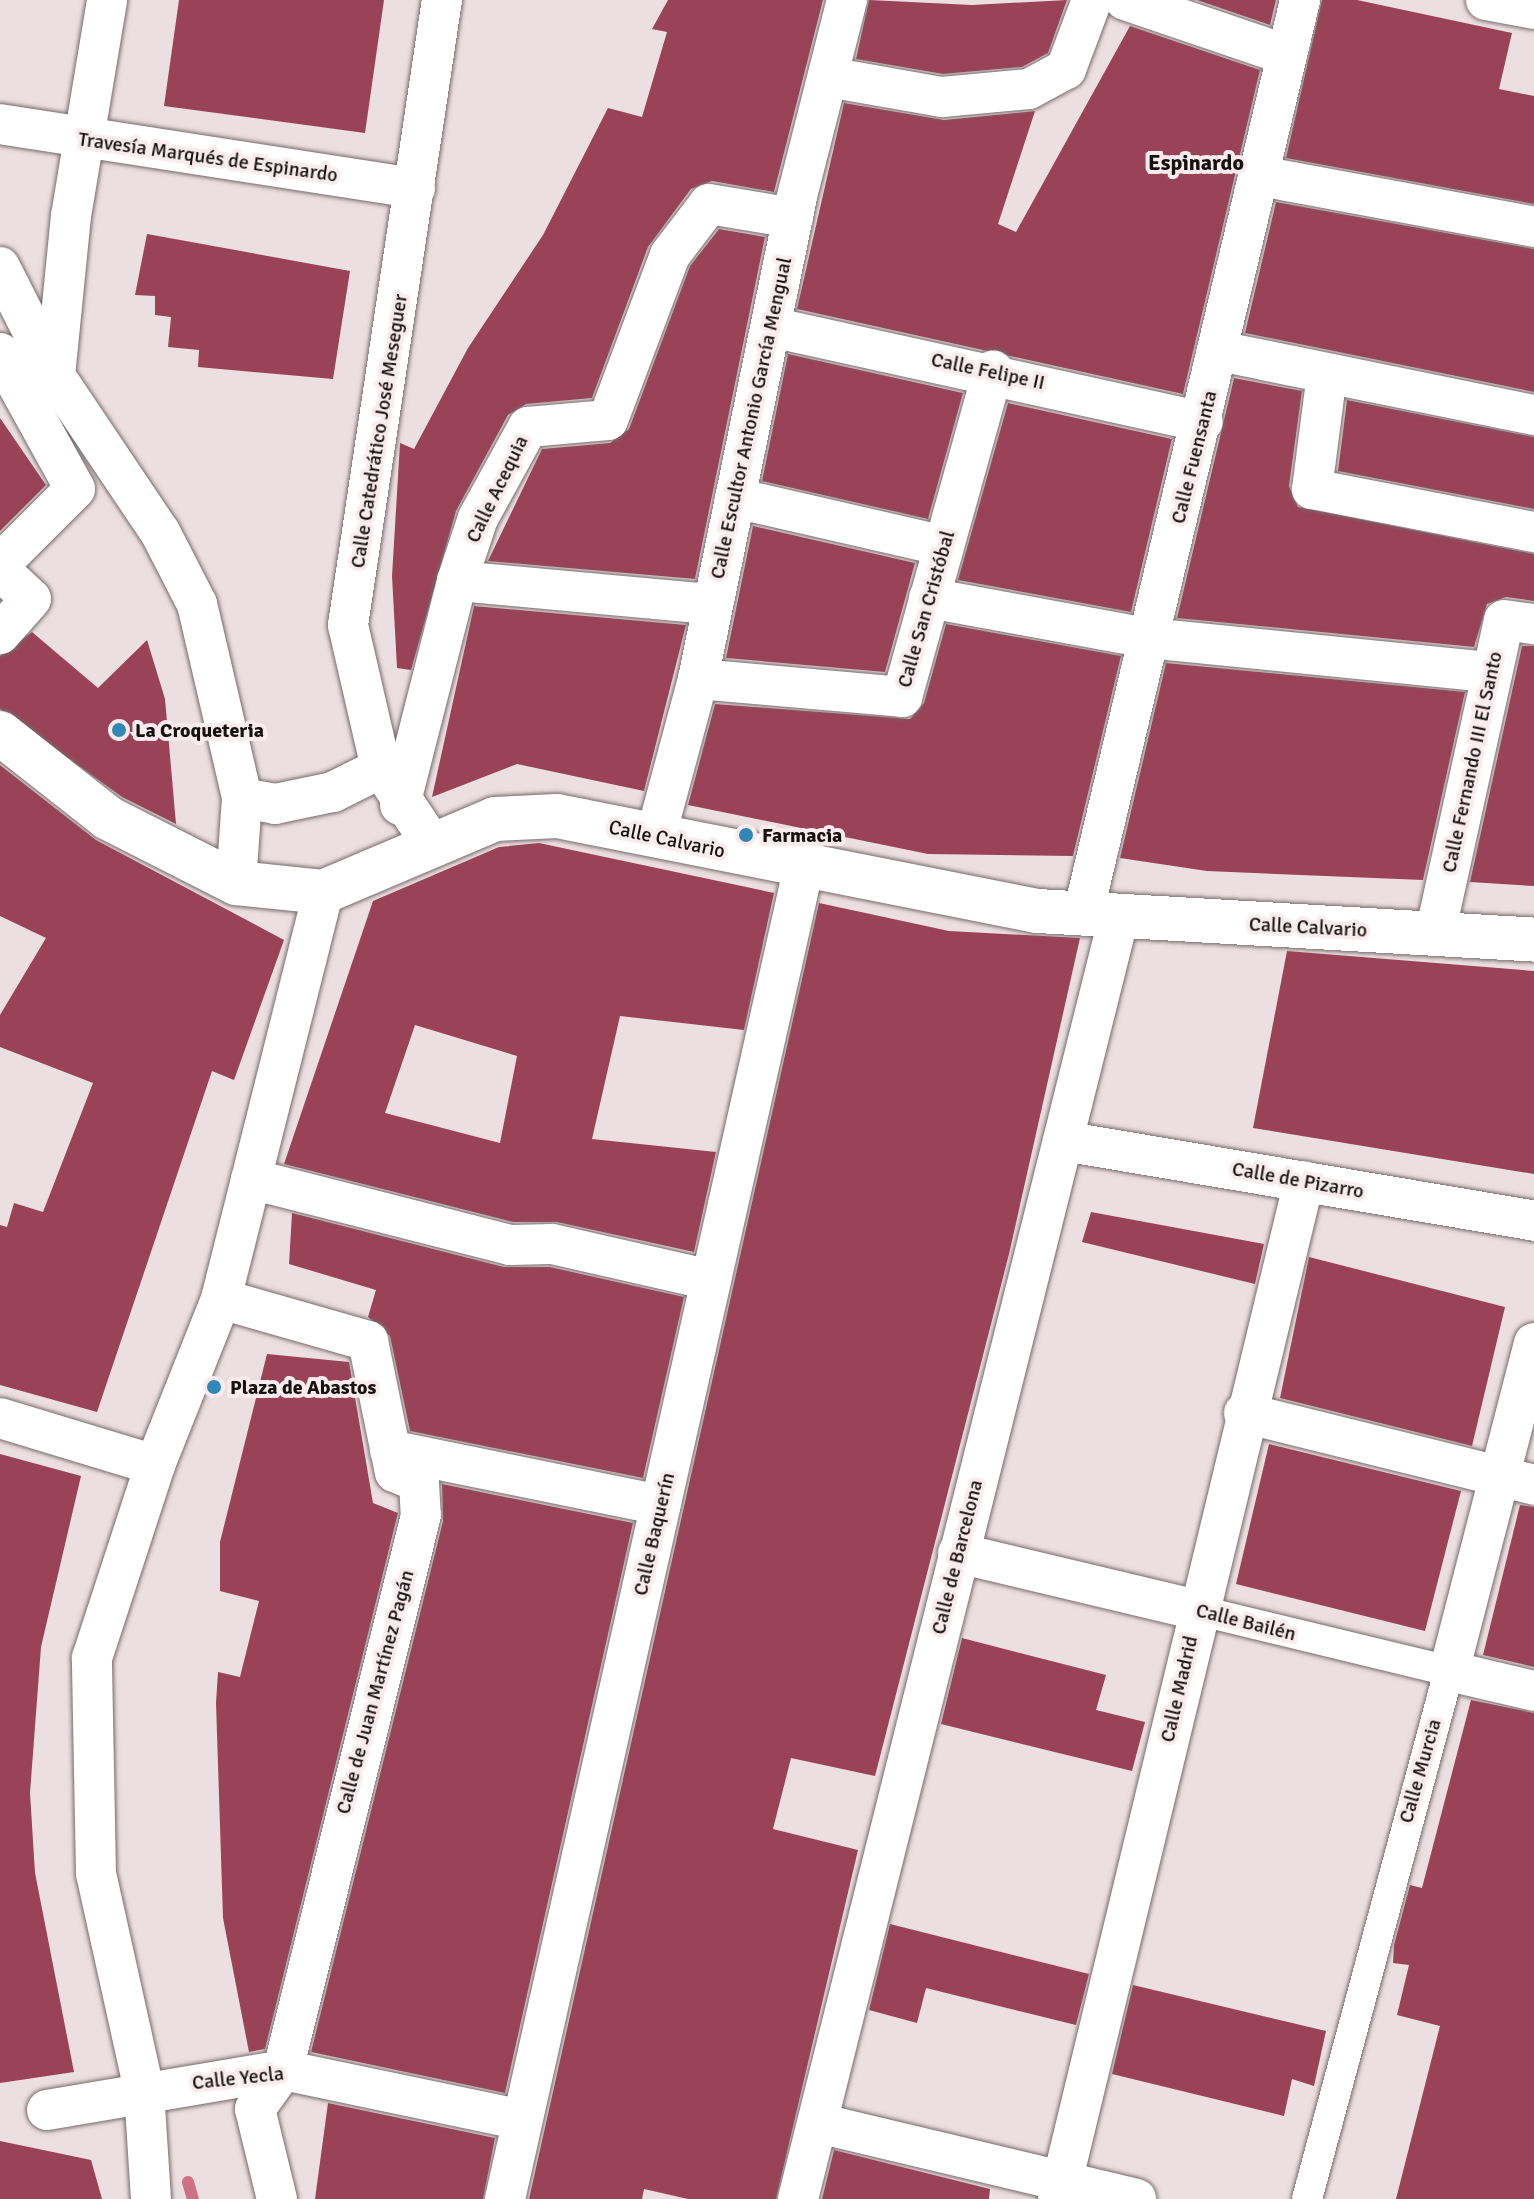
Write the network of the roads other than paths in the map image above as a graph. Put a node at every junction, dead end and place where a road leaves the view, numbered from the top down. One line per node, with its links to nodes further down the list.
1 (107, 0): 12 (street)
2 (442, 0): 14 (street, Calle Catedrático José Meseguer)
3 (847, 0): 10 (street, Calle Escultor Antonio García Mengual)
4 (1092, 0): 10 (street)
5 (1125, 0): 9 (street)
6 (1300, 0): 9 (street, Calle Fuensanta)
7 (1486, 0): 8 (street)
8 (1534, 9)
9 (1287, 55): 13 (street, Calle Fuensanta)
10 (828, 77): 15 (street, Calle Escultor Antonio García Mengual)
11 (0, 124): 12 (street, Travesía Marqués de Espinardo)
12 (87, 140): 14 (street, Travesía Marqués de Espinardo); 23 (street)
13 (1260, 176): 16 (street); 19 (street, Calle Fuensanta)
14 (415, 188): 40 (street, Calle Catedrático José Meseguer)
15 (793, 218): 18 (street, Calle Escultor Antonio García Mengual); 31 (street, Calle Acequia)
16 (1534, 227)
17 (0, 267): 23 (street)
18 (771, 327): 21 (street, Calle Felipe II); 26 (street, Calle Escultor Antonio García Mengual)
19 (1219, 351): 22 (street); 25 (street, Calle Fuensanta)
20 (0, 353): 29 (street)
21 (993, 370): 25 (street, Calle Felipe II); 28 (street, Calle San Cristóbal)
22 (1327, 374): 24 (street); 27 (street)
23 (55, 376): 41 (street)
24 (1534, 415)
25 (1203, 422): 36 (street, Calle Fuensanta)
26 (735, 498): 28 (street); 33 (street, Calle Escultor Antonio García Mengual)
27 (1534, 532)
28 (944, 546): 32 (street, Calle San Cristóbal)
29 (0, 564)
30 (0, 570): 35 (street)
31 (457, 581): 33 (street); 42 (street, Calle Acequia)
32 (929, 598): 36 (street); 38 (street, Calle San Cristóbal)
33 (712, 604): 38 (street, Calle Escultor Antonio García Mengual)
34 (1534, 624): 37 (street, Calle Fernando III El Santo)
35 (0, 634)
36 (1148, 638): 37 (street); 48 (street, Calle Fuensanta)
37 (1491, 672): 49 (street, Calle Fernando III El Santo)
38 (698, 679): 43 (street, Calle Escultor Antonio García Mengual)
39 (0, 733): 46 (main road, Calle Calvario)
40 (381, 768): 41 (street); 42 (street, Calle Catedrático José Meseguer)
41 (242, 798): 46 (street)
42 (400, 805): 44 (street, Calle Catedrático José Meseguer)
43 (656, 835): 44 (main road, Calle Calvario); 45 (main road, Calle Calvario)
44 (432, 844): 47 (main road, Calle Calvario)
45 (803, 870): 48 (main road, Calle Calvario); 55 (street, Calle Baquerín)
46 (236, 883): 47 (main road, Calle Calvario)
47 (323, 892): 52 (street)
48 (1101, 915): 49 (main road, Calle Calvario); 51 (street, Calle de Barcelona)
49 (1435, 934): 50 (main road, Calle Calvario)
50 (1534, 940)
51 (1063, 1141): 53 (street, Calle de Pizarro); 64 (street, Calle de Barcelona)
52 (251, 1179): 55 (street); 56 (street)
53 (1304, 1181): 54 (street, Calle de Pizarro); 58 (street, Calle Madrid)
54 (1534, 1221)
55 (711, 1280): 63 (street, Calle Baquerín)
56 (221, 1299): 60 (street, Calle de Juan Martínez Pagán); 61 (street)
57 (1534, 1343): 62 (street, Calle Murcia)
58 (1244, 1413): 62 (street); 65 (street, Calle Madrid)
59 (0, 1418): 61 (street)
60 (390, 1450): 63 (street); 68 (street, Calle de Juan Martínez Pagán)
61 (155, 1465): 69 (street)
62 (1519, 1481): 66 (street, Calle Murcia)
63 (660, 1505): 71 (street, Calle Baquerín)
64 (958, 1553): 65 (street, Calle Bailén); 72 (street, Calle de Barcelona)
65 (1197, 1610): 66 (street, Calle Bailén); 74 (street, Calle Madrid)
66 (1449, 1671): 67 (street, Calle Bailén); 79 (street, Calle Murcia)
67 (1534, 1691)
68 (283, 2070): 69 (street, Calle Yecla); 71 (street, Calle Yecla); 75 (street, Calle de Juan Martínez Pagán)
69 (144, 2090): 70 (street, Calle Yecla); 73 (street)
70 (47, 2110)
71 (522, 2120): 76 (street, Calle Baquerín)
72 (818, 2123): 74 (street); 77 (street, Calle de Barcelona)
73 (152, 2183)
74 (1060, 2190): 78 (street)
75 (277, 2199)
76 (505, 2199)
77 (798, 2199)
78 (1136, 2199)
79 (1307, 2199)

